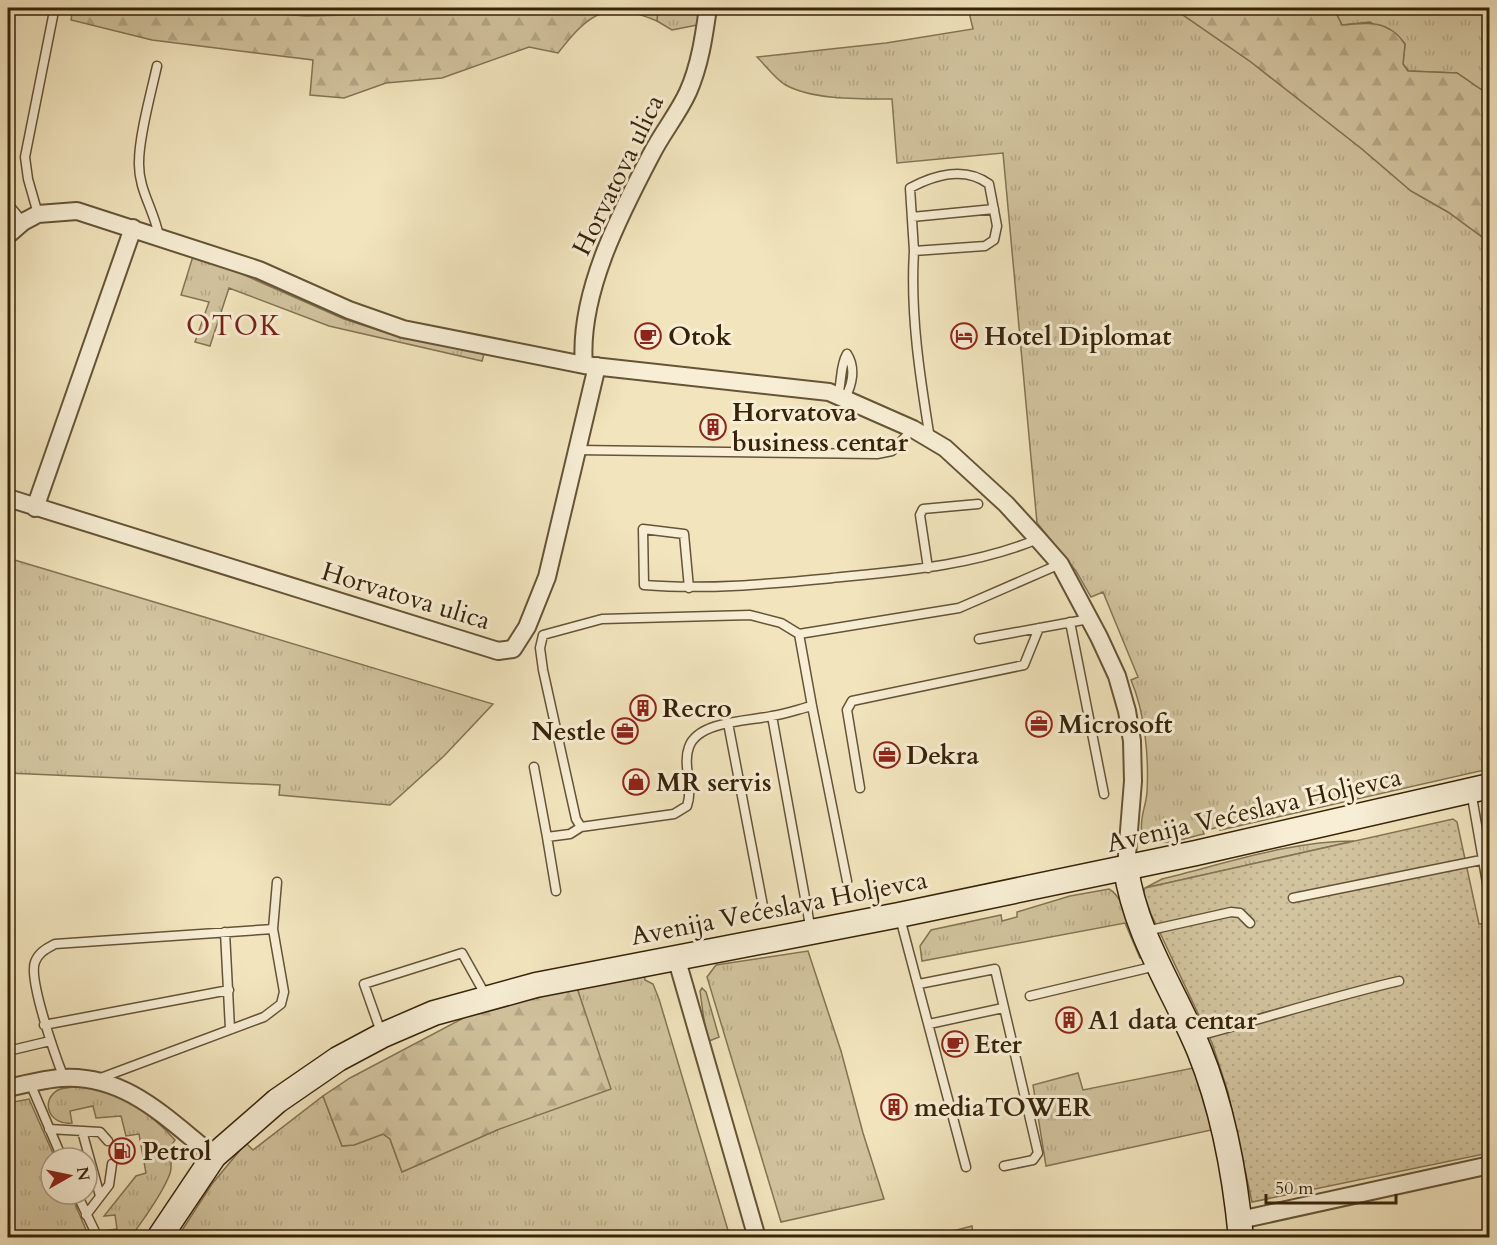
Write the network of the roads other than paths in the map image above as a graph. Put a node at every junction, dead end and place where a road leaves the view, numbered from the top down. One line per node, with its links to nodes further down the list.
1 (708, 8): 12 (street, Horvatova ulica)
2 (53, 16): 7 (lane)
3 (157, 66): 10 (lane)
4 (8, 204): 7 (lane)
5 (994, 209): 6 (lane); 6 (lane); 11 (lane)
6 (912, 217): 11 (lane)
7 (30, 218): 8 (street); 9 (street)
8 (133, 228): 10 (street); 18 (street)
9 (8, 236)
10 (159, 237): 12 (street)
11 (914, 251): 14 (lane)
12 (590, 366): 13 (street); 15 (street, Horvatova ulica)
13 (913, 429): 14 (street); 15 (lane)
14 (930, 439): 19 (street)
15 (577, 450): 18 (street, Horvatova ulica)
16 (8, 498): 18 (street, Horvatova ulica)
17 (978, 504): 21 (lane)
18 (35, 508)
19 (1038, 539): 20 (street); 21 (lane)
20 (1060, 564): 23 (street); 26 (lane)
21 (928, 568): 22 (lane)
22 (689, 588): 22 (lane)
23 (1090, 619): 24 (lane); 38 (street)
24 (1070, 622): 25 (lane); 34 (lane)
25 (1039, 628): 27 (lane); 32 (lane)
26 (799, 634): 28 (lane); 35 (lane)
27 (979, 639)
28 (812, 706): 29 (lane); 39 (lane)
29 (772, 716): 30 (lane); 50 (lane)
30 (728, 723): 35 (lane); 44 (lane)
31 (534, 767): 36 (lane)
32 (860, 788)
33 (1480, 788): 37 (lane); 38 (street, Avenija Većeslava Holjevca)
34 (1104, 794)
35 (581, 827): 36 (lane)
36 (547, 837): 41 (lane)
37 (1481, 860): 42 (lane); 43 (lane)
38 (1126, 868): 45 (street, Avenija Većeslava Holjevca); 48 (street)
39 (847, 881)
40 (277, 882): 47 (lane)
41 (556, 891)
42 (1293, 898)
43 (1490, 900)
44 (763, 906)
45 (899, 915): 50 (street, Avenija Većeslava Holjevca); 54 (lane)
46 (1250, 923): 48 (lane)
47 (273, 929): 49 (lane); 61 (lane)
48 (1143, 931): 52 (street)
49 (225, 932): 55 (lane); 60 (lane)
50 (811, 932): 51 (street, Avenija Većeslava Holjevca)
51 (676, 957): 57 (street, Avenija Većeslava Holjevca); 85 (street)
52 (1159, 965): 56 (lane); 63 (street)
53 (1399, 981): 63 (lane)
54 (919, 984): 58 (lane); 59 (lane)
55 (229, 990): 60 (lane); 61 (lane)
56 (1030, 996)
57 (487, 998): 62 (street, Avenija Većeslava Holjevca); 62 (lane)
58 (1003, 1008): 59 (lane); 77 (lane)
59 (929, 1024): 78 (lane)
60 (44, 1025): 64 (lane)
61 (230, 1029): 67 (lane)
62 (383, 1035): 74 (street, Avenija Većeslava Holjevca)
63 (1194, 1038): 82 (street)
64 (50, 1041): 65 (lane); 66 (lane)
65 (8, 1051)
66 (64, 1078): 67 (street); 68 (street)
67 (94, 1080): 74 (street)
68 (30, 1083): 69 (street); 70 (lane)
69 (8, 1088)
70 (49, 1129): 71 (lane); 73 (lane)
71 (82, 1131): 72 (lane); 79 (lane)
72 (108, 1141)
73 (57, 1146)
74 (214, 1156): 84 (street, Avenija Većeslava Holjevca)
75 (112, 1164): 79 (lane)
76 (1490, 1165): 82 (street)
77 (1004, 1166)
78 (966, 1167)
79 (100, 1196): 81 (lane)
80 (83, 1206): 81 (lane)
81 (87, 1215): 83 (lane)
82 (1240, 1229)
83 (98, 1238)
84 (159, 1238)
85 (756, 1238)

